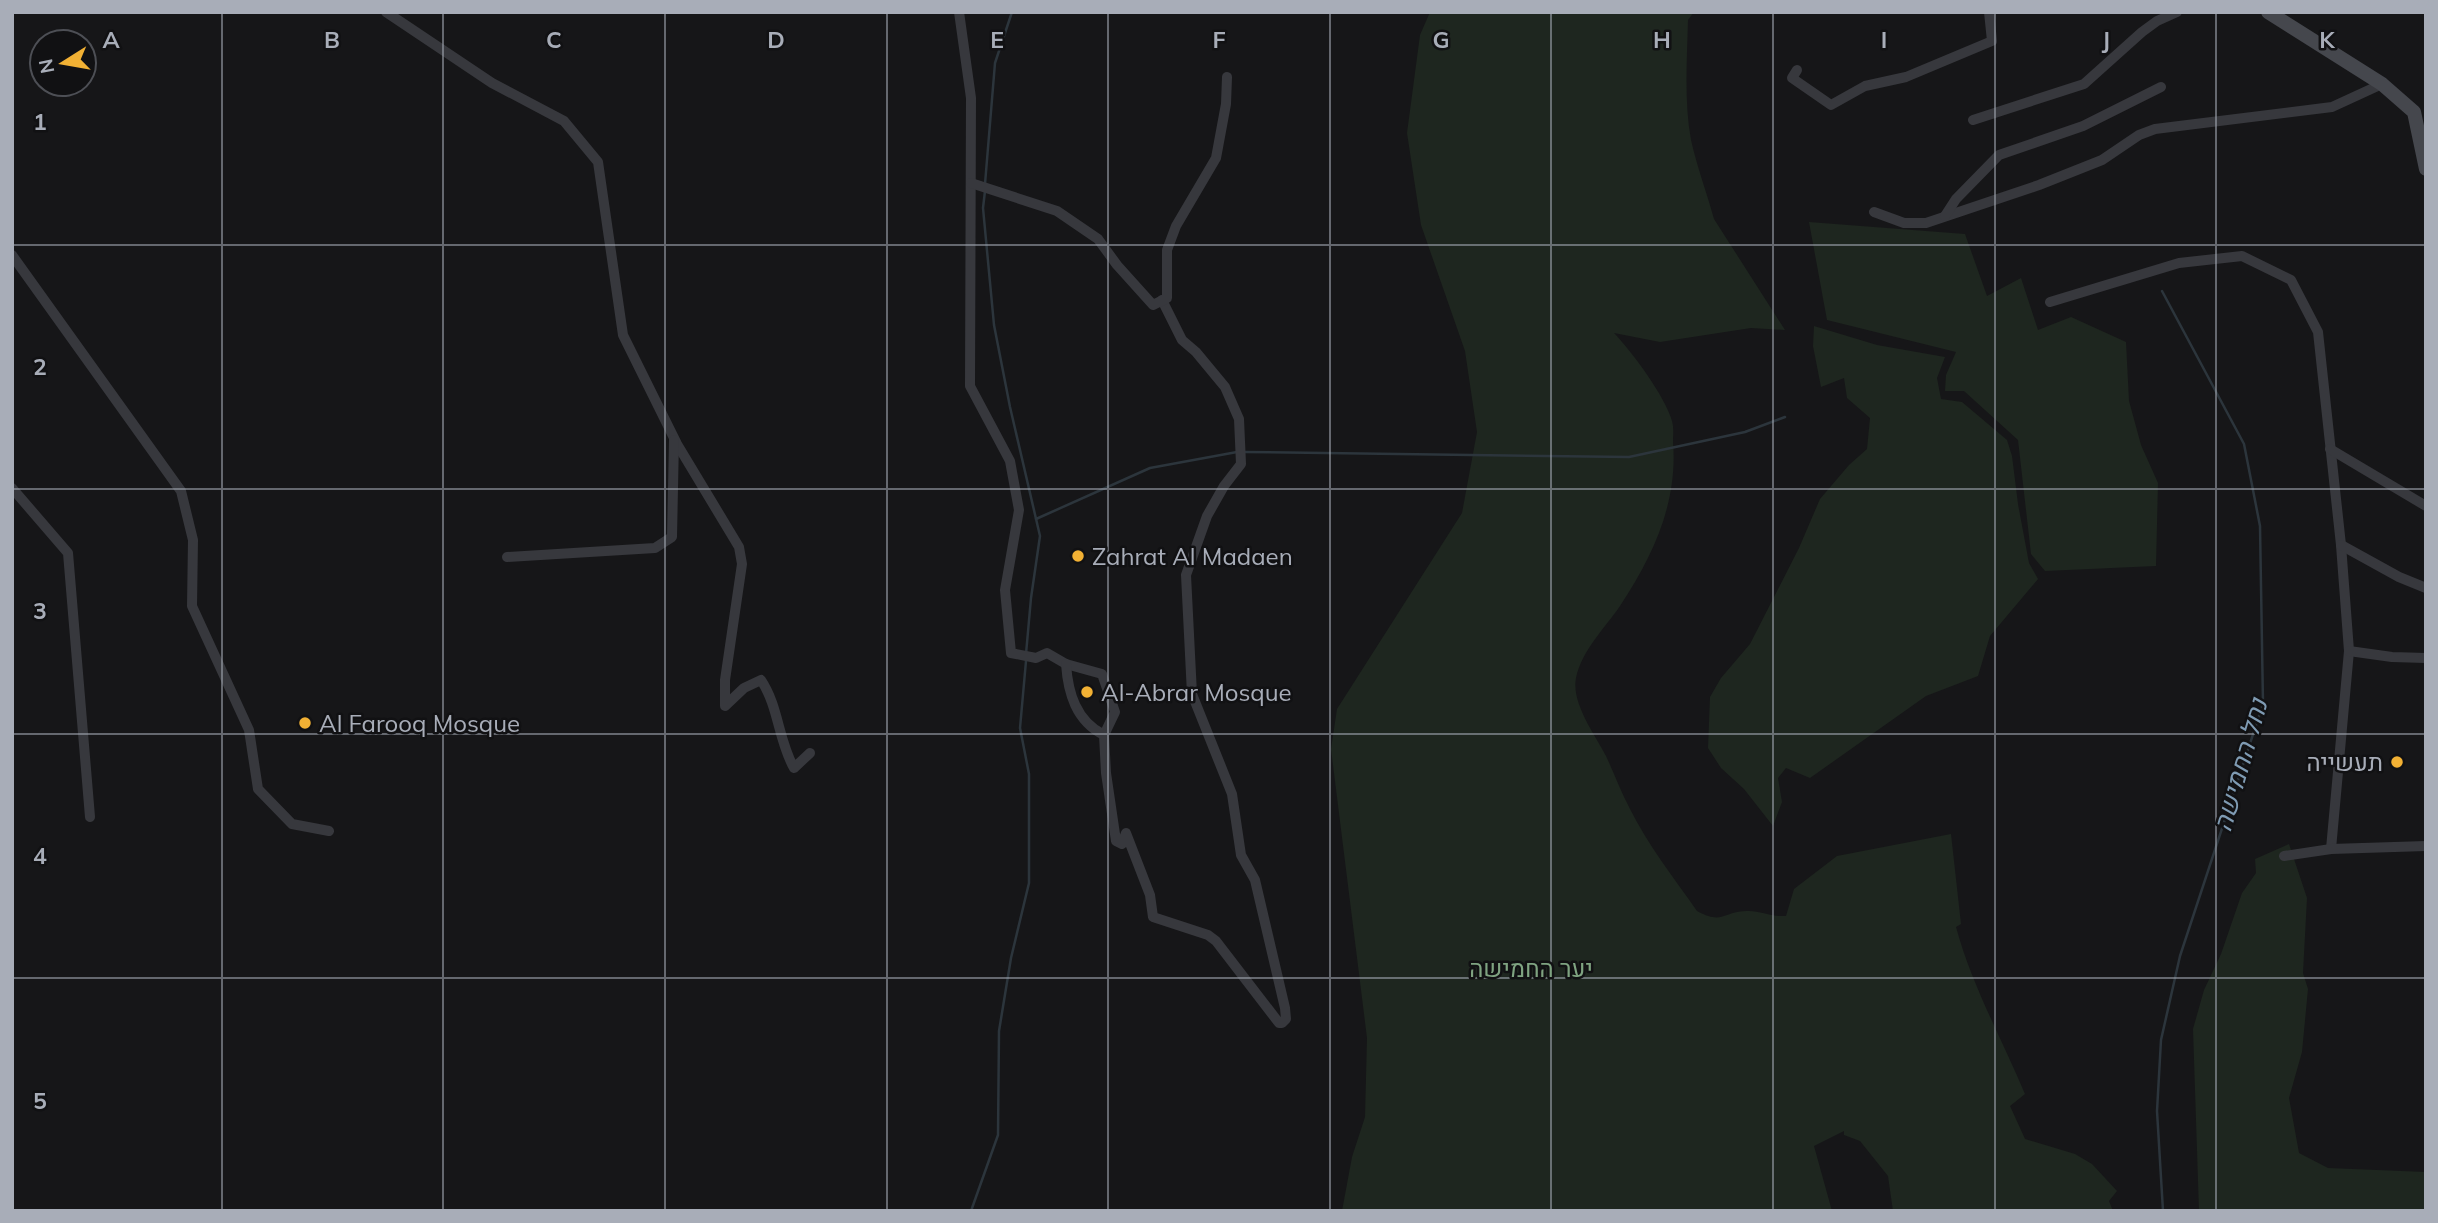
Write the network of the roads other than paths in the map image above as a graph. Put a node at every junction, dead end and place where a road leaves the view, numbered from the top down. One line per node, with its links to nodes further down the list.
1 (386, 12): 18 (street)
2 (959, 12): 12 (street)
3 (1989, 12): 6 (street)
4 (2177, 12): 10 (street)
5 (2268, 12): 8 (street)
6 (1797, 70)
7 (1227, 77): 16 (street)
8 (2382, 84): 11 (street); 14 (street)
9 (2161, 87): 14 (street)
10 (1973, 120)
11 (2426, 169)
12 (971, 183): 16 (street); 27 (street)
13 (1874, 212): 14 (street)
14 (1945, 216)
15 (12, 255): 31 (street)
16 (1162, 300): 28 (street)
17 (2050, 302): 19 (street)
18 (674, 438): 23 (street); 29 (street)
19 (2330, 449): 21 (street); 22 (street)
20 (12, 488): 30 (street)
21 (2426, 506)
22 (2341, 545): 24 (street); 25 (street)
23 (507, 557)
24 (2426, 588)
25 (2349, 651): 26 (street); 33 (street)
26 (2426, 659)
27 (1066, 664): 28 (street); 28 (street)
28 (1104, 734)
29 (810, 753)
30 (90, 817)
31 (329, 831)
32 (2426, 846): 33 (street)
33 (2331, 849): 34 (street)
34 (2284, 856)

